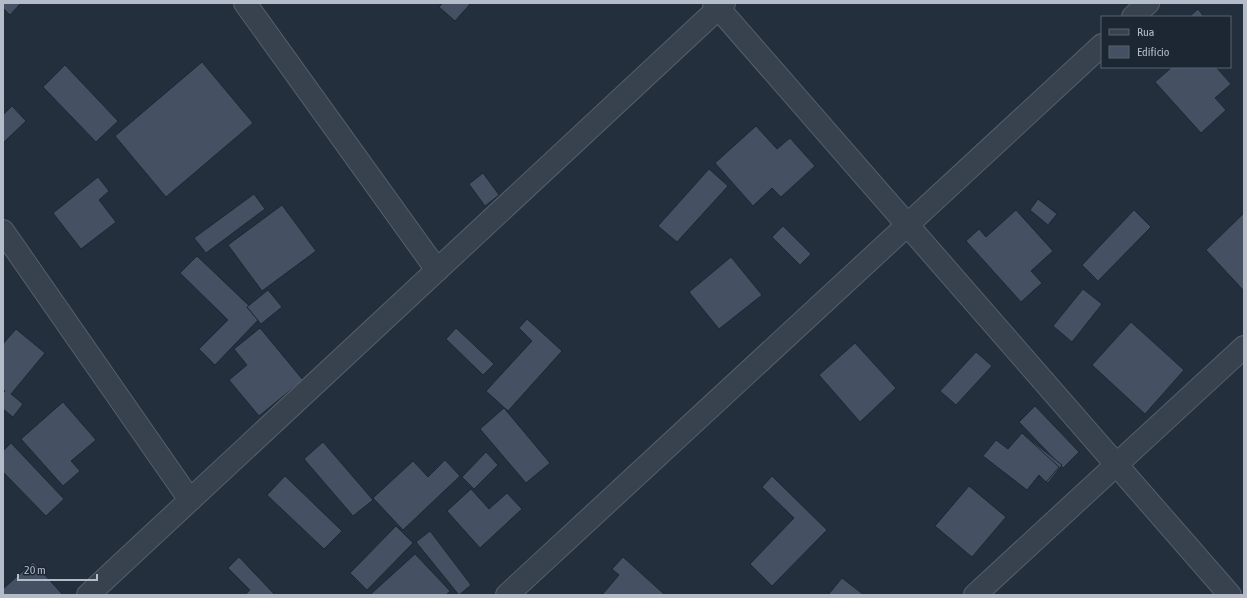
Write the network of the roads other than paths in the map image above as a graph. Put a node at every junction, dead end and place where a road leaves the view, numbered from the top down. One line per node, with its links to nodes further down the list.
1 (245, 3): 8 (street)
2 (1148, 3): 4 (street)
3 (719, 5): 6 (street); 8 (street)
4 (1134, 16)
5 (1101, 47): 6 (street)
6 (908, 225): 10 (street); 13 (street)
7 (3, 231): 11 (street)
8 (437, 270): 11 (street)
9 (1244, 347): 10 (street)
10 (1116, 464): 14 (street); 15 (street)
11 (190, 500): 12 (street)
12 (88, 595)
13 (507, 595)
14 (975, 595)
15 (1230, 595)

